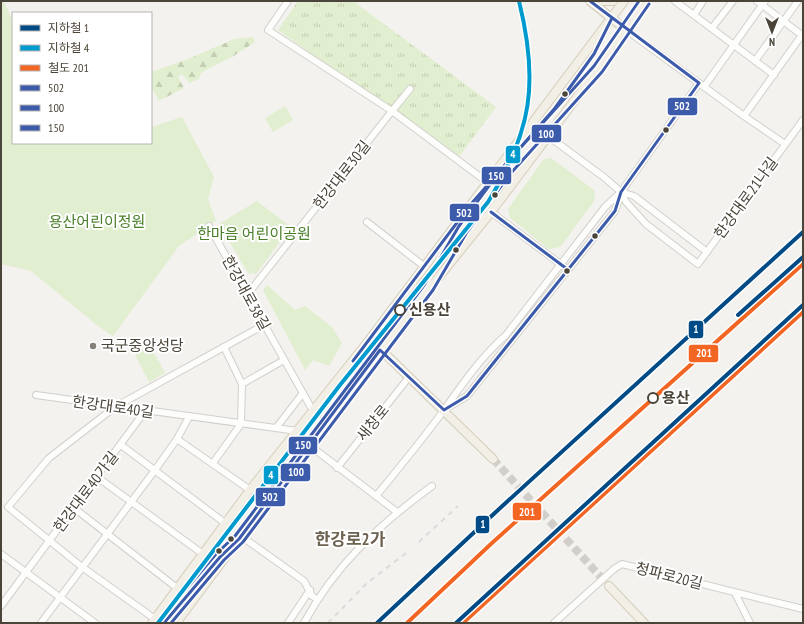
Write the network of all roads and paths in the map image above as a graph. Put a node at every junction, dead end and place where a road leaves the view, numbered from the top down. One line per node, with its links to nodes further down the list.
1 (288, 1): 23 (street)
2 (590, 1): 13 (main road)
3 (603, 1): 4 (main road)
4 (613, 1)
5 (624, 1): 13 (main road)
6 (645, 1): 16 (main road)
7 (675, 1): 12 (street)
8 (703, 1): 12 (street)
9 (732, 1): 15 (street)
10 (798, 1): 14 (street)
11 (761, 2): 14 (street); 18 (street)
12 (694, 15): 15 (street)
13 (612, 18): 16 (main road); 28 (main road)
14 (784, 20): 17 (street); 19 (street)
15 (712, 28): 18 (street)
16 (625, 29): 21 (street); 26 (main road)
17 (803, 35): 20 (street)
18 (734, 44): 19 (street); 21 (street)
19 (755, 61): 20 (street)
20 (774, 76): 24 (street)
21 (702, 85): 24 (street); 29 (street)
22 (410, 89): 23 (street, 한강대로30길)
23 (392, 111): 28 (street); 37 (street, 한강대로30길)
24 (744, 116): 27 (street)
25 (803, 120): 27 (street, 한강대로21나길)
26 (548, 136): 29 (street); 30 (main road)
27 (785, 144): 33 (street, 한강대로21나길)
28 (487, 182): 35 (main road)
29 (621, 192): 33 (street, 한강대로21나길); 33 (street, 한강대로21나길); 34 (street); 36 (street)
30 (491, 212): 34 (street); 41 (main road)
31 (367, 222): 35 (street)
32 (209, 226): 37 (street, 한강대로38길)
33 (707, 252)
34 (561, 264): 36 (street); 48 (street)
35 (424, 267): 39 (main road)
36 (567, 269): 48 (street)
37 (247, 295): 38 (street, 한강대로38길)
38 (264, 325): 40 (street); 42 (street, 한강대로38길)
39 (370, 339): 41 (main road); 50 (main road)
40 (224, 347): 44 (street); 47 (street)
41 (380, 350): 43 (main road); 53 (main road)
42 (284, 360): 44 (street); 45 (street, 한강대로38길)
43 (409, 377): 48 (main road); 61 (street, 새창로)
44 (242, 384): 52 (street)
45 (302, 393): 50 (street, 한강대로38길); 54 (street)
46 (36, 395): 47 (street, 한강대로40길)
47 (115, 407): 49 (street, 한강대로40길); 73 (street)
48 (444, 410): 59 (main road); 66 (street)
49 (145, 411): 51 (street, 한강대로40길); 57 (street, 한강대로40가길)
50 (313, 412): 53 (street, 한강대로38길); 55 (main road)
51 (189, 417): 52 (street, 한강대로40길); 56 (street)
52 (241, 424): 54 (street, 한강대로40길); 60 (street)
53 (322, 427): 58 (main road)
54 (276, 428): 55 (street, 한강대로40길)
55 (297, 431): 65 (main road)
56 (177, 439): 60 (street); 62 (street)
57 (121, 445): 62 (street); 63 (street, 한강대로40가길)
58 (309, 445): 61 (street); 72 (main road)
59 (493, 459)
60 (213, 463): 65 (street)
61 (337, 468): 66 (street)
62 (155, 470): 67 (street); 70 (street)
63 (97, 477): 67 (street); 68 (street, 한강대로40가길)
64 (432, 486): 69 (street)
65 (250, 490): 70 (main road)
66 (376, 496): 69 (street)
67 (131, 502): 71 (street); 75 (street)
68 (74, 508): 71 (street); 73 (street, 한강대로40가길)
69 (397, 512): 83 (street)
70 (226, 523): 75 (main road)
71 (108, 534): 76 (street); 79 (street)
72 (241, 536): 80 (street); 89 (main road)
73 (49, 541): 76 (street); 77 (street, 한강대로40가길)
74 (1, 554): 77 (street)
75 (203, 554): 79 (main road)
76 (82, 567): 82 (street); 86 (street)
77 (26, 573): 82 (street); 84 (street, 한강대로40가길)
78 (609, 586): 93 (main road)
79 (178, 588): 86 (main road)
80 (310, 590): 83 (street); 90 (street)
81 (735, 593): 85 (street, 청파로20길); 92 (street, 청파로20길); 94 (street)
82 (60, 597): 87 (street); 88 (street)
83 (317, 599): 91 (street)
84 (1, 606)
85 (803, 608)
86 (154, 621)
87 (93, 622)
88 (41, 623)
89 (176, 623)
90 (288, 623)
91 (304, 623)
92 (554, 623)
93 (644, 623)
94 (750, 623)

